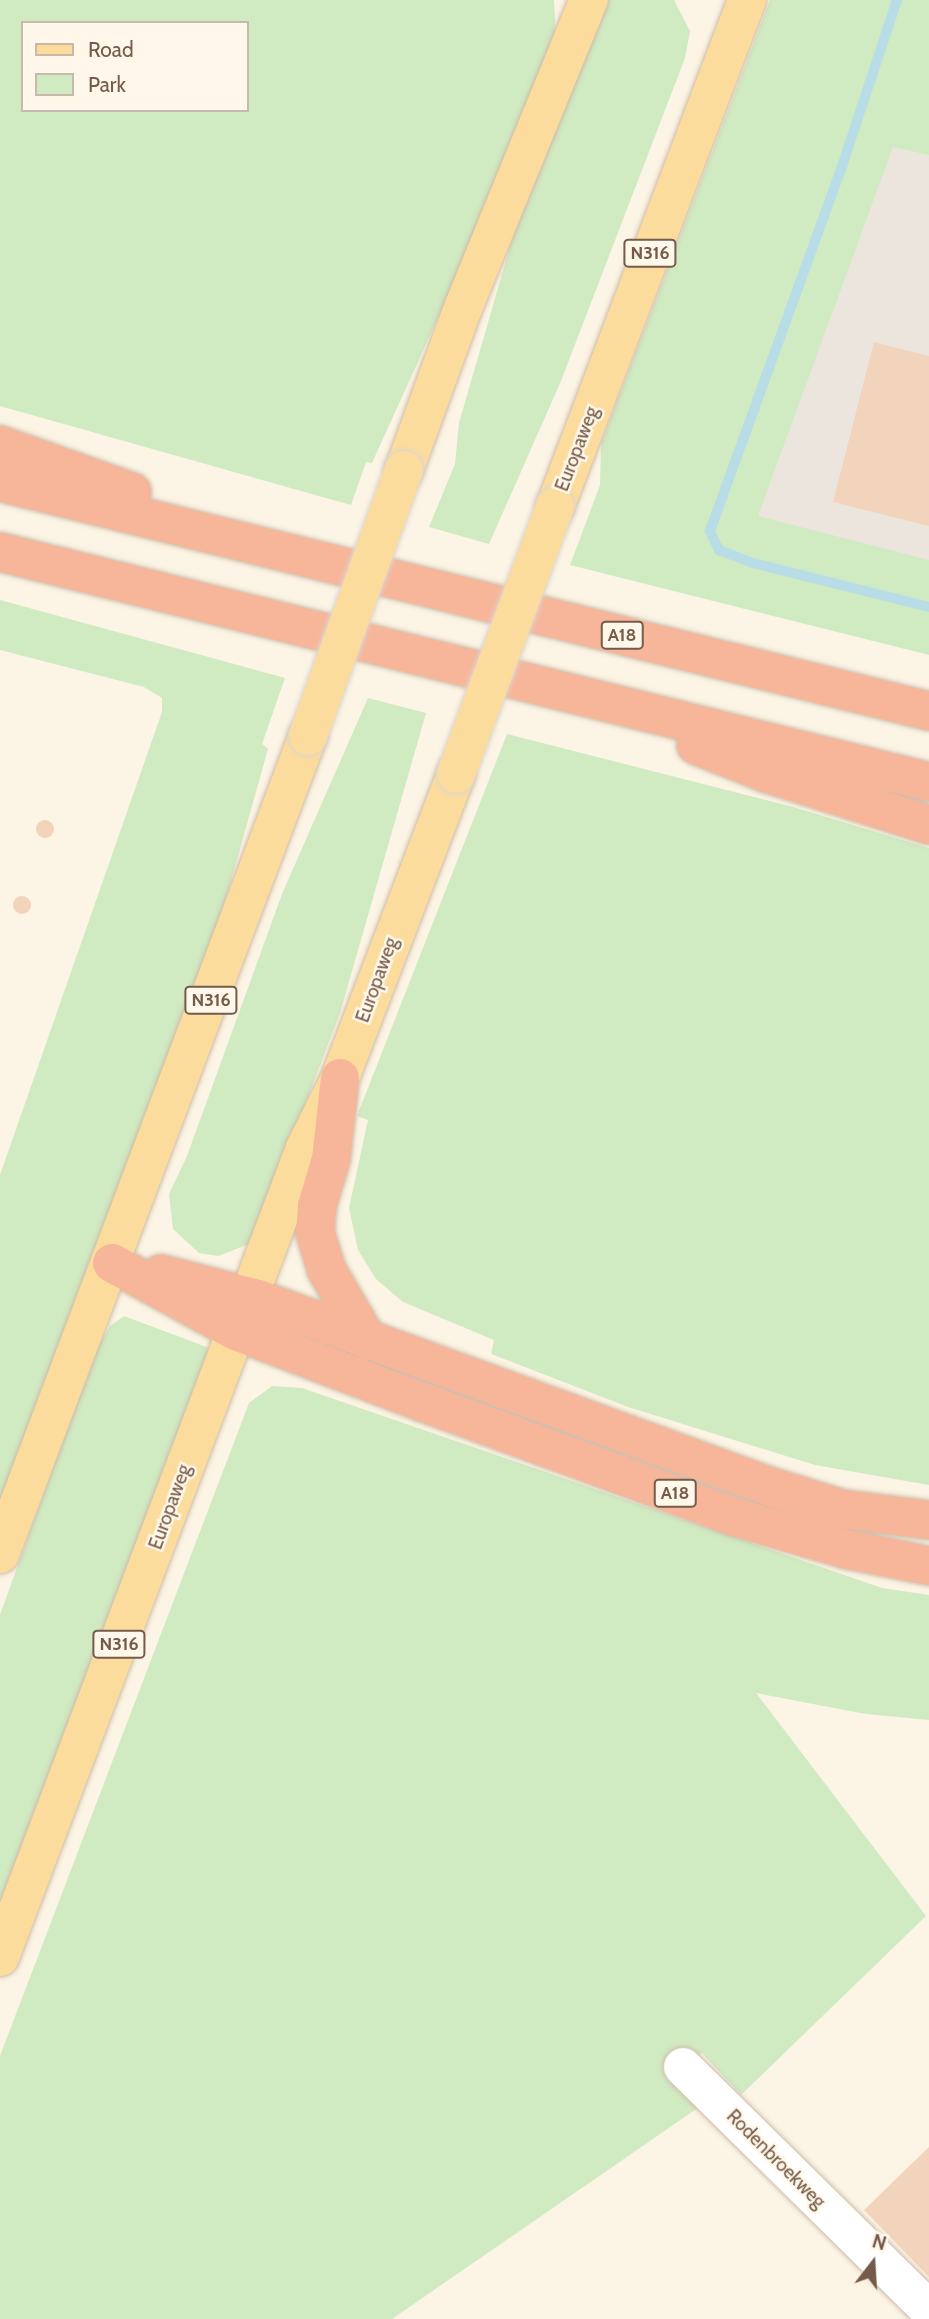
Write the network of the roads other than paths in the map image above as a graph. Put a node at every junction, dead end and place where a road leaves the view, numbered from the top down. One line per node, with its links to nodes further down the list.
1 (589, 0): 12 (main road, N316, bridge)
2 (747, 0): 11 (main road, Europaweg / N316, bridge)
3 (0, 445): 6 (highway, A18)
4 (0, 482): 6 (highway, A18)
5 (0, 552): 7 (highway)
6 (315, 558): 8 (highway, A18)
7 (567, 693): 9 (highway); 10 (highway)
8 (929, 711)
9 (929, 782)
10 (929, 825)
11 (340, 1078): 13 (main road, Europaweg / N316); 15 (highway)
12 (112, 1263): 13 (highway, A18); 14 (highway, A18); 17 (main road, N316)
13 (250, 1296): 14 (main road, Europaweg / N316); 15 (highway, A18)
14 (236, 1331): 18 (highway, A18); 19 (main road, Europaweg / N316)
15 (368, 1341): 16 (highway, A18)
16 (929, 1520)
17 (0, 1554)
18 (929, 1566)
19 (0, 1957)
20 (683, 2067): 21 (street, Rodenbroekweg)
21 (929, 2309)

